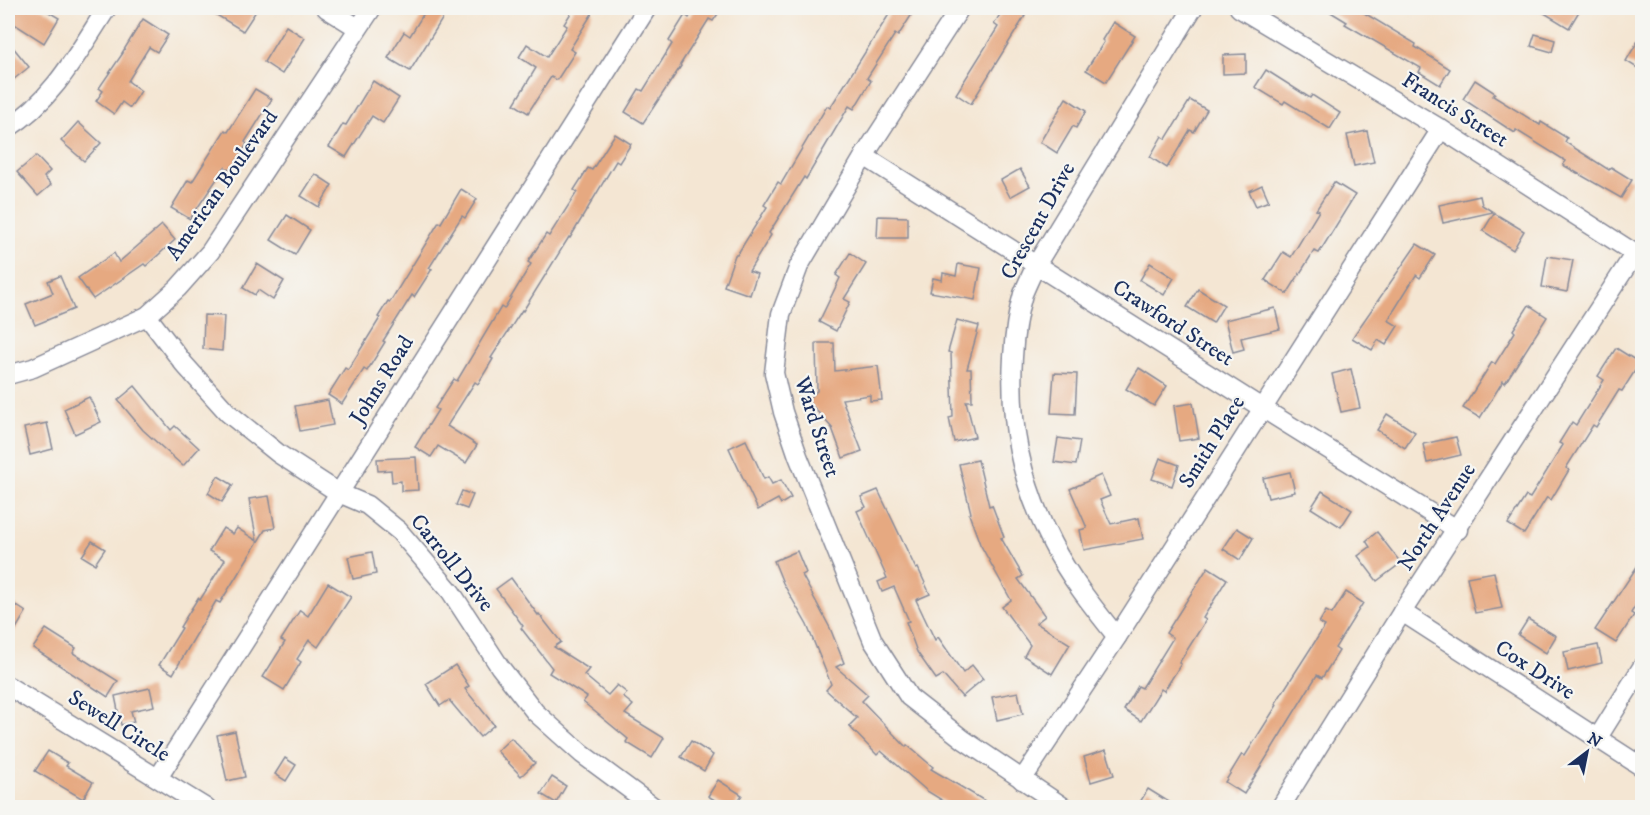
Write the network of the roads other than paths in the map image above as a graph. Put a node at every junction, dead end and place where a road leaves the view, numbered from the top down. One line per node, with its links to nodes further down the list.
1 (107, 8): 9 (street)
2 (326, 8): 8 (street)
3 (372, 8): 8 (street, American Boulevard)
4 (647, 8): 17 (street, Johns Road)
5 (960, 8): 11 (street, Ward Street)
6 (1193, 8): 13 (street, Crescent Drive)
7 (1239, 8): 10 (street, Francis Street)
8 (358, 28): 14 (street, American Boulevard)
9 (8, 128)
10 (1441, 129): 12 (street, Francis Street); 16 (street, Smith Place)
11 (864, 156): 13 (street, Crawford Street); 26 (street, Ward Street)
12 (1639, 256): 18 (street, North Avenue)
13 (1036, 265): 16 (street, Crawford Street); 20 (street, Crescent Drive)
14 (147, 316): 15 (street, American Boulevard); 17 (street, Carroll Drive)
15 (8, 375)
16 (1262, 408): 18 (street, Crawford Street); 20 (street, Smith Place)
17 (339, 493): 25 (street, Johns Road); 28 (street, Carroll Drive)
18 (1458, 530): 19 (street, North Avenue)
19 (1402, 612): 23 (street, Cox Drive); 30 (street, North Avenue)
20 (1117, 637): 26 (street, Smith Place)
21 (1642, 667): 23 (street)
22 (8, 686): 25 (street, Sewell Circle)
23 (1597, 739): 24 (street, Cox Drive)
24 (1642, 767)
25 (158, 778): 27 (street, Sewell Circle)
26 (1022, 780): 29 (street, Ward Street)
27 (206, 807)
28 (655, 807)
29 (1065, 807)
30 (1280, 807)

